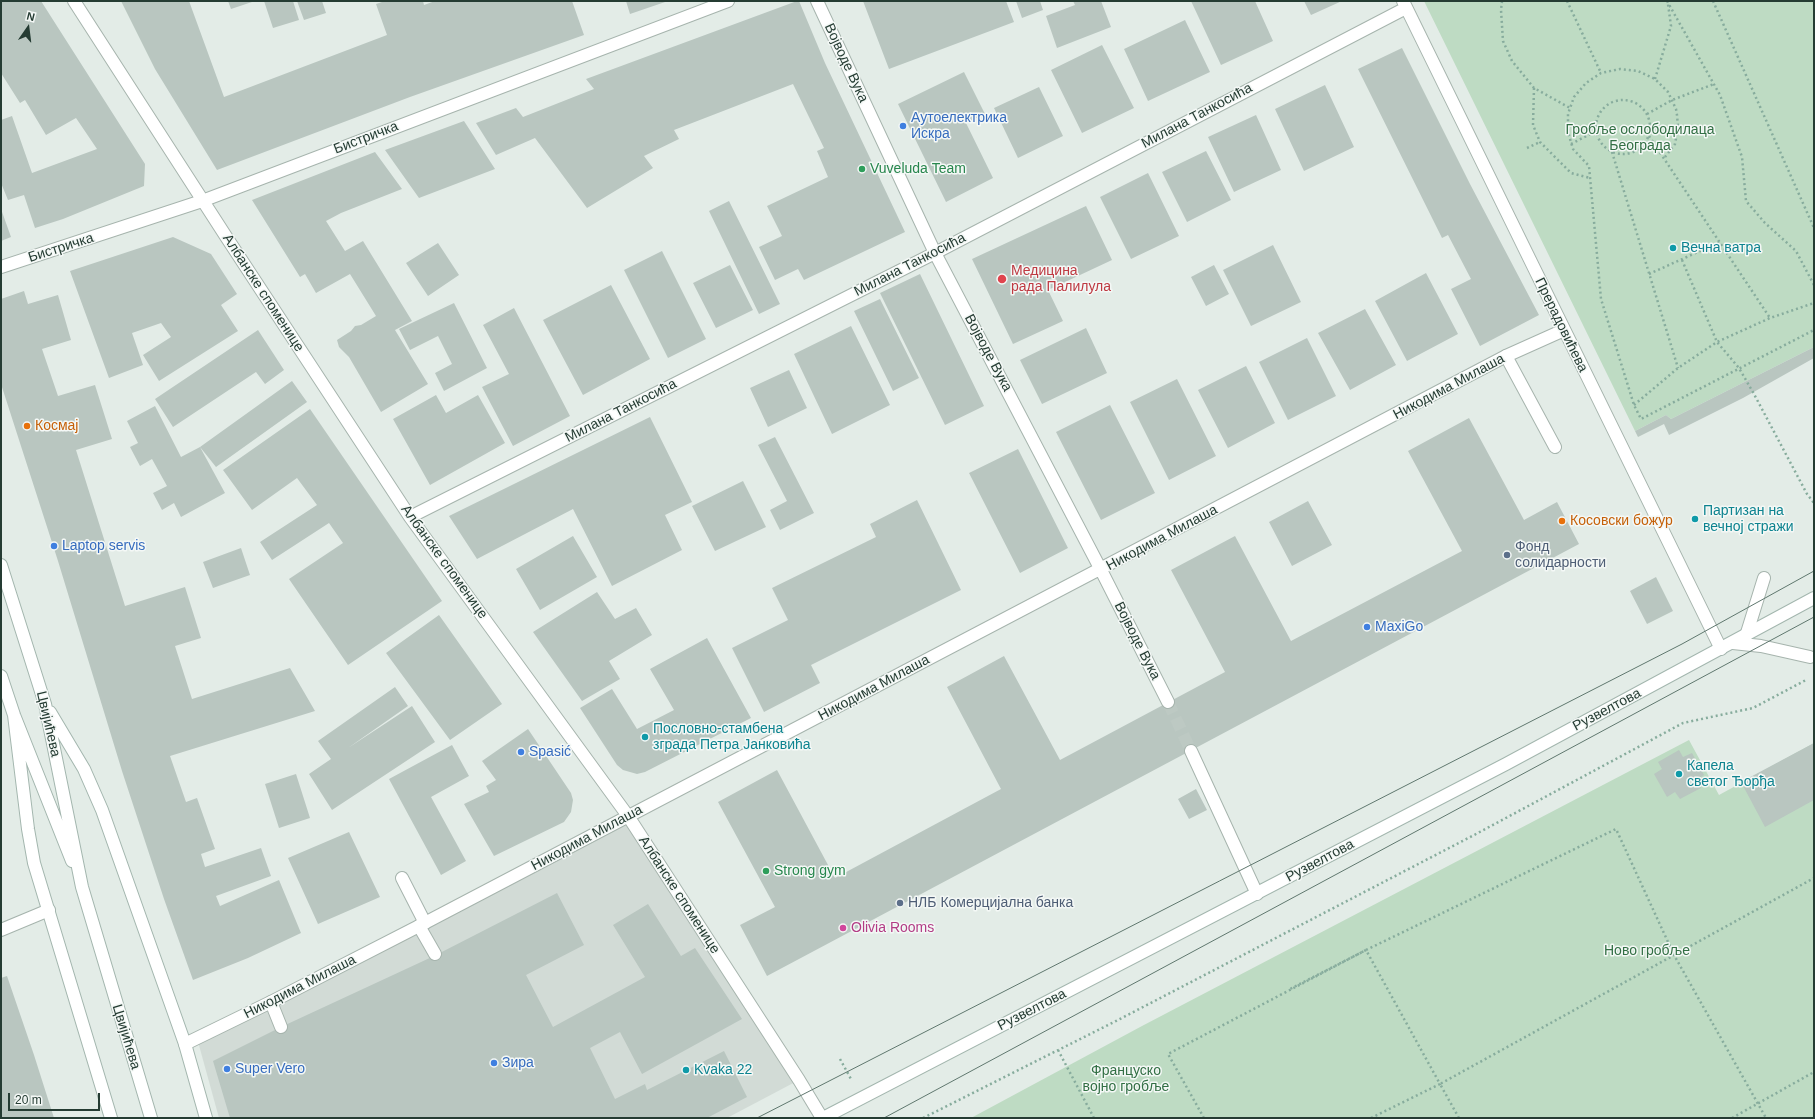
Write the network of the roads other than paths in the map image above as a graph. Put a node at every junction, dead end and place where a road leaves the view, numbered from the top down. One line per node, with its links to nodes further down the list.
1 (74, 1): 6 (street, Албанске споменице)
2 (728, 1): 4 (street, Бистричка)
3 (816, 1): 7 (street, Војводе Вука)
4 (711, 4): 6 (street, Бистричка)
5 (1404, 4): 7 (street, Милана Танкосића); 9 (street, Прерадовићева)
6 (202, 201): 8 (street, Бистричка); 12 (street, Албанске споменице)
7 (935, 252): 12 (street, Милана Танкосића); 14 (street, Војводе Вука)
8 (1, 267)
9 (1564, 330): 10 (street, Никодима Милаша); 19 (street, Прерадовићева)
10 (1506, 356): 11 (street); 14 (street, Никодима Милаша)
11 (1555, 446)
12 (410, 517): 26 (street, Албанске споменице)
13 (1, 565): 23 (street, Цвијићева)
14 (1101, 570): 22 (street, Војводе Вука); 26 (street, Никодима Милаша)
15 (1764, 578): 17 (street)
16 (1814, 598): 17 (street, Рузвелтова)
17 (1746, 636): 18 (street, Рузвелтова)
18 (1733, 642): 19 (street, Рузвелтова); 20 (street)
19 (1721, 649): 29 (street, Рузвелтова)
20 (1810, 657)
21 (1, 676): 24 (street, Цвијићева)
22 (1168, 702)
23 (45, 704): 28 (street, Цвијићева); 36 (street)
24 (14, 716): 28 (street, Цвијићева); 30 (street)
25 (1191, 751): 29 (street)
26 (628, 816): 31 (street, Никодима Милаша); 40 (street, Албанске споменице)
27 (402, 878): 31 (street)
28 (82, 887): 38 (street, Цвијићева)
29 (1257, 894): 40 (street, Рузвелтова)
30 (49, 910): 32 (street); 37 (street)
31 (422, 924): 33 (street); 34 (street, Никодима Милаша)
32 (1, 930)
33 (435, 954)
34 (272, 1002): 35 (street); 36 (street, Никодима Милаша)
35 (281, 1027)
36 (185, 1044): 39 (street)
37 (110, 1118)
38 (151, 1118)
39 (206, 1118)
40 (822, 1118)

